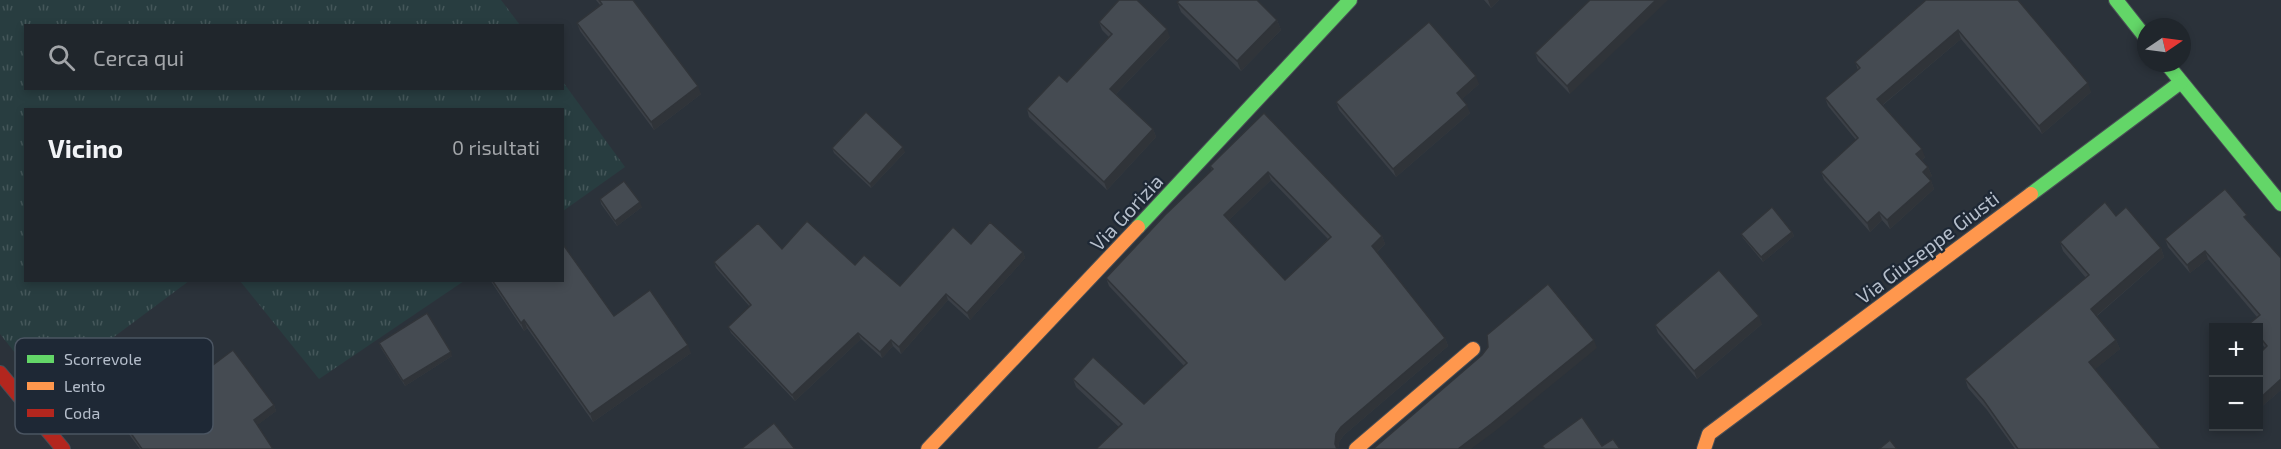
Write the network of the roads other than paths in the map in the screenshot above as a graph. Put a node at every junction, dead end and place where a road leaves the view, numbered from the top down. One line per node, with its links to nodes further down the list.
1 (1350, 0): 12 (street, Via Gorizia)
2 (2116, 0): 3 (street)
3 (2137, 27)
4 (2173, 72): 5 (street)
5 (2181, 82): 6 (street); 14 (street, Via Giuseppe Giusti)
6 (2281, 204)
7 (1473, 349): 13 (street)
8 (0, 373): 9 (street)
9 (15, 391)
10 (51, 434): 11 (street)
11 (63, 449)
12 (928, 449)
13 (1356, 449)
14 (1704, 449)

